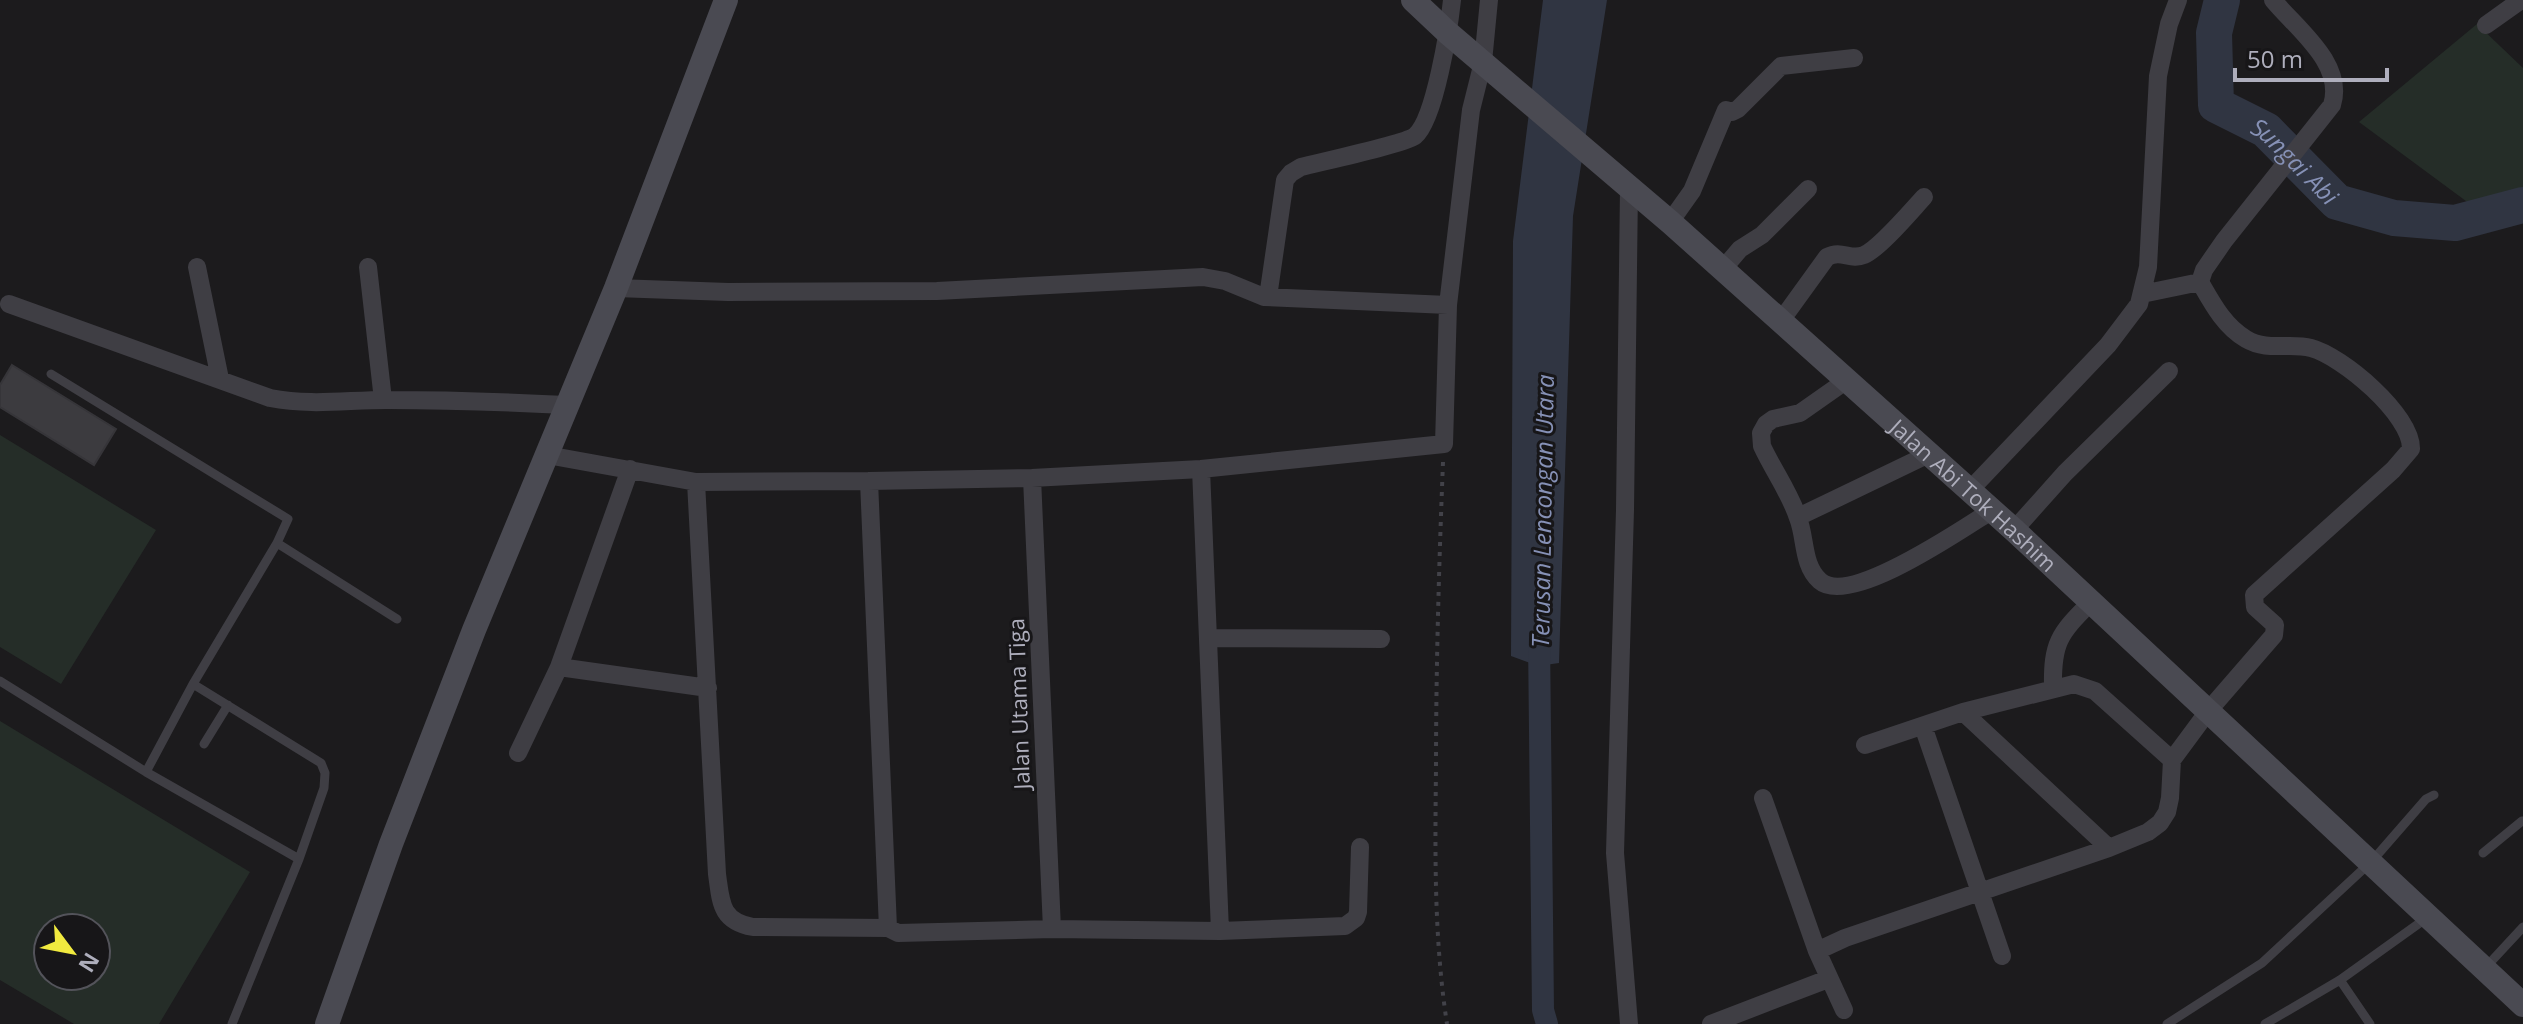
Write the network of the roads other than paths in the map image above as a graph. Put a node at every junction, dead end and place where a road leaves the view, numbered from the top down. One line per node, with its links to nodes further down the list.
1 (726, 0): 20 (main road)
2 (1413, 0): 9 (main road, Jalan Abi Tok Hashim)
3 (1452, 0): 9 (street)
4 (1489, 0): 11 (street)
5 (2178, 0): 21 (street)
6 (2273, 0): 19 (street)
7 (2521, 0): 8 (street)
8 (2486, 25)
9 (1448, 33): 11 (main road, Jalan Abi Tok Hashim); 22 (street)
10 (1854, 58): 15 (street)
11 (1483, 62): 12 (main road, Jalan Abi Tok Hashim); 24 (street)
12 (1629, 188): 15 (main road, Jalan Abi Tok Hashim); 85 (street)
13 (1808, 189): 18 (street)
14 (1924, 197): 25 (street)
15 (1670, 222): 18 (main road, Jalan Abi Tok Hashim)
16 (197, 267): 28 (street)
17 (368, 267): 30 (street)
18 (1723, 269): 25 (main road, Jalan Abi Tok Hashim)
19 (2200, 282): 21 (street); 54 (street)
20 (616, 288): 22 (street); 31 (main road)
21 (2142, 294): 39 (street)
22 (1268, 297): 24 (street)
23 (9, 304): 28 (street)
24 (1448, 305): 35 (street)
25 (1780, 322): 29 (main road, Jalan Abi Tok Hashim)
26 (2169, 371): 42 (street)
27 (51, 374): 43 (lane)
28 (220, 379): 30 (street)
29 (1847, 380): 32 (main road, Jalan Abi Tok Hashim); 41 (street)
30 (383, 400): 31 (street)
31 (566, 405): 33 (main road)
32 (1929, 454): 39 (main road, Jalan Abi Tok Hashim); 41 (street)
33 (547, 455): 34 (street); 84 (main road)
34 (630, 469): 38 (street); 48 (street)
35 (1201, 469): 36 (street); 46 (street)
36 (1032, 478): 37 (street); 74 (street, Jalan Utama Tiga)
37 (869, 481): 38 (street); 73 (street)
38 (696, 482): 51 (street)
39 (1969, 491): 40 (main road, Jalan Abi Tok Hashim)
40 (1991, 511): 41 (street); 42 (main road, Jalan Abi Tok Hashim)
41 (1798, 517)
42 (2014, 530): 44 (main road, Jalan Abi Tok Hashim)
43 (277, 543): 45 (lane); 50 (lane)
44 (2090, 603): 52 (street); 54 (main road, Jalan Abi Tok Hashim)
45 (397, 619)
46 (1209, 638): 47 (street); 75 (street)
47 (1381, 639)
48 (559, 667): 51 (street); 59 (street)
49 (0, 681): 61 (lane)
50 (193, 684): 53 (lane); 61 (lane)
51 (708, 688): 73 (street)
52 (2053, 688): 55 (street); 60 (street)
53 (228, 705): 57 (lane); 68 (lane)
54 (2209, 710): 60 (street); 69 (main road, Jalan Abi Tok Hashim)
55 (1963, 712): 56 (street); 66 (street)
56 (1923, 726): 58 (street); 70 (street)
57 (204, 744)
58 (1865, 745)
59 (518, 753)
60 (2172, 760): 66 (street)
61 (146, 772): 68 (lane)
62 (2434, 795): 69 (lane)
63 (1763, 798): 76 (street)
64 (2522, 821): 67 (lane)
65 (1360, 847): 75 (street)
66 (2109, 848): 70 (street)
67 (2483, 853)
68 (299, 859): 83 (lane)
69 (2372, 861): 71 (main road, Jalan Abi Tok Hashim); 87 (lane)
70 (1980, 893): 76 (street); 77 (street)
71 (2428, 917): 78 (main road, Jalan Abi Tok Hashim); 80 (lane)
72 (2523, 927): 78 (lane)
73 (888, 928): 74 (street)
74 (1052, 929): 75 (street)
75 (1220, 931)
76 (1817, 951): 79 (street)
77 (2002, 956)
78 (2484, 970): 81 (main road, Jalan Abi Tok Hashim)
79 (1828, 979): 82 (street); 86 (street)
80 (2340, 980): 88 (lane); 89 (lane)
81 (2520, 996)
82 (1844, 1010)
83 (232, 1024)
84 (327, 1024)
85 (1629, 1024)
86 (1711, 1024)
87 (2167, 1024)
88 (2265, 1024)
89 (2370, 1024)

